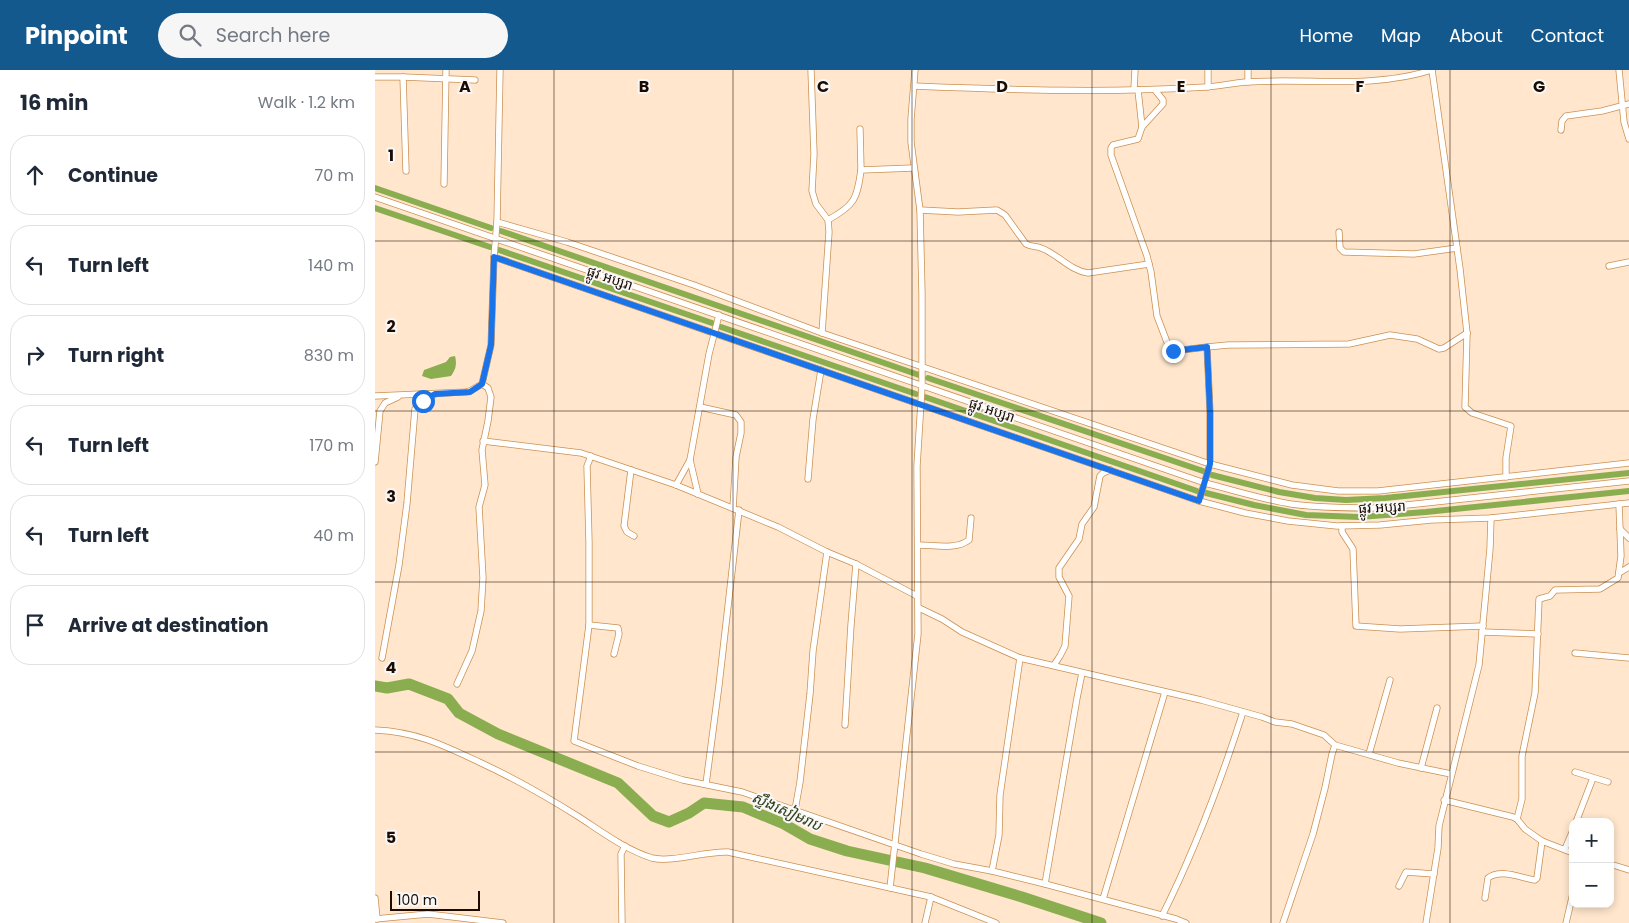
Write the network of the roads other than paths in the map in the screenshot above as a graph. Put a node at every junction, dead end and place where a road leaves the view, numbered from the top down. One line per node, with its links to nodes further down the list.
1 (446, 70): 14 (street)
2 (500, 70): 34 (street)
3 (811, 70): 33 (street)
4 (915, 70): 17 (street)
5 (1135, 70): 19 (street)
6 (1208, 70): 18 (street)
7 (1247, 70): 16 (street)
8 (1401, 70): 13 (street)
9 (1432, 70): 13 (street); 37 (street)
10 (1619, 70): 22 (street)
11 (375, 77): 12 (street)
12 (403, 77): 14 (street); 29 (street)
13 (1402, 77): 16 (street)
14 (446, 79): 15 (street); 30 (street)
15 (475, 80)
16 (1247, 82): 18 (street)
17 (914, 86): 19 (street); 27 (street)
18 (1208, 87): 20 (street)
19 (1136, 90): 20 (street); 23 (street)
20 (1155, 90): 23 (street)
21 (1629, 104): 22 (street)
22 (1622, 105): 25 (street); 26 (street)
23 (1142, 127): 40 (street)
24 (860, 129): 28 (street)
25 (1561, 130)
26 (1629, 139)
27 (913, 168): 28 (street); 32 (street)
28 (861, 170): 33 (street)
29 (406, 171)
30 (444, 184)
31 (375, 197): 36 (street, ផ្លូវ អប្សរា)
32 (920, 210): 40 (street); 47 (street)
33 (828, 220): 43 (street)
34 (497, 222): 36 (street); 43 (street)
35 (1339, 232): 37 (street)
36 (496, 239): 38 (street); 42 (street, ផ្លូវ អប្សរា)
37 (1457, 248): 45 (street)
38 (494, 257): 44 (street); 49 (street)
39 (1629, 262): 41 (street)
40 (1149, 264): 46 (street)
41 (1609, 266)
42 (719, 315): 44 (street); 50 (street, ផ្លូវ អប្សរា)
43 (823, 333): 47 (street)
44 (715, 334): 48 (street); 55 (street)
45 (1467, 334): 46 (street); 64 (street)
46 (1207, 347): 61 (street)
47 (921, 366): 50 (street); 61 (street)
48 (821, 370): 54 (street); 65 (street)
49 (482, 384): 51 (street); 56 (street)
50 (922, 386): 54 (street); 67 (street, ផ្លូវ អប្សរា)
51 (435, 394): 52 (street); 92 (street)
52 (402, 395): 53 (street); 59 (street)
53 (375, 396)
54 (920, 404): 63 (street); 80 (street)
55 (700, 407): 58 (street); 73 (street)
56 (483, 441): 57 (street); 98 (street)
57 (591, 456): 62 (street); 87 (street)
58 (690, 460): 68 (street); 69 (street)
59 (375, 462)
60 (1629, 463): 64 (street)
61 (1210, 464): 64 (street); 67 (street)
62 (631, 470): 68 (street); 78 (street)
63 (1111, 470): 70 (street); 95 (street)
64 (1506, 477)
65 (809, 479)
66 (1629, 481): 67 (street, ផ្លូវ អប្សរា)
67 (1205, 482): 70 (street)
68 (676, 485): 69 (street)
69 (697, 494): 73 (street)
70 (1199, 501): 76 (street)
71 (1629, 503): 72 (street)
72 (1619, 504): 75 (street); 77 (street)
73 (736, 509): 81 (street); 111 (street)
74 (971, 518): 80 (street)
75 (1491, 518): 76 (street); 88 (street)
76 (1342, 526): 88 (street)
77 (1620, 529): 79 (street); 84 (street)
78 (634, 536)
79 (1629, 538)
80 (918, 545): 85 (street)
81 (827, 552): 82 (street); 113 (street)
82 (856, 564): 85 (street); 102 (street)
83 (1629, 567): 84 (street)
84 (1619, 574): 89 (street)
85 (917, 596): 86 (street)
86 (919, 608): 93 (street); 119 (street)
87 (589, 625): 91 (street); 111 (street)
88 (1482, 629): 89 (street); 108 (street)
89 (1538, 634): 115 (street)
90 (1575, 653): 94 (street)
91 (614, 654)
92 (381, 658)
93 (1020, 658): 95 (street); 124 (street)
94 (1629, 658)
95 (1054, 665): 96 (street)
96 (1082, 673): 99 (street); 127 (street)
97 (1390, 680): 105 (street)
98 (457, 684)
99 (1165, 692): 101 (street); 132 (street)
100 (1437, 708): 106 (street)
101 (1243, 712): 104 (street); 134 (street)
102 (845, 725)
103 (375, 730): 118 (street)
104 (1335, 746): 105 (street); 142 (street)
105 (1369, 754): 106 (street)
106 (1421, 768): 108 (street)
107 (1575, 772): 109 (street)
108 (1451, 774): 112 (street)
109 (1593, 778): 110 (street); 114 (street)
110 (1608, 782)
111 (706, 784): 113 (street)
112 (1444, 800): 115 (street); 125 (street)
113 (795, 810): 119 (street)
114 (1578, 818)
115 (1517, 819): 117 (street)
116 (1569, 840): 120 (street)
117 (1542, 841): 120 (street); 131 (street)
118 (625, 846): 126 (street); 138 (street)
119 (895, 847): 124 (street); 126 (street)
120 (1565, 849): 121 (street)
121 (1569, 851)
122 (1614, 865): 123 (street)
123 (1629, 870)
124 (992, 871): 127 (street)
125 (1434, 874): 128 (street); 143 (street)
126 (890, 884): 129 (street)
127 (1045, 884): 132 (street)
128 (1399, 886)
129 (931, 897): 139 (street); 140 (street)
130 (375, 898): 135 (street)
131 (1485, 898)
132 (1103, 899): 134 (street)
133 (1570, 908): 144 (street)
134 (1162, 916): 141 (street)
135 (376, 919): 136 (street)
136 (397, 920): 137 (street)
137 (503, 923)
138 (622, 923)
139 (925, 923)
140 (996, 923)
141 (1186, 923)
142 (1283, 923)
143 (1426, 923)
144 (1566, 923)

